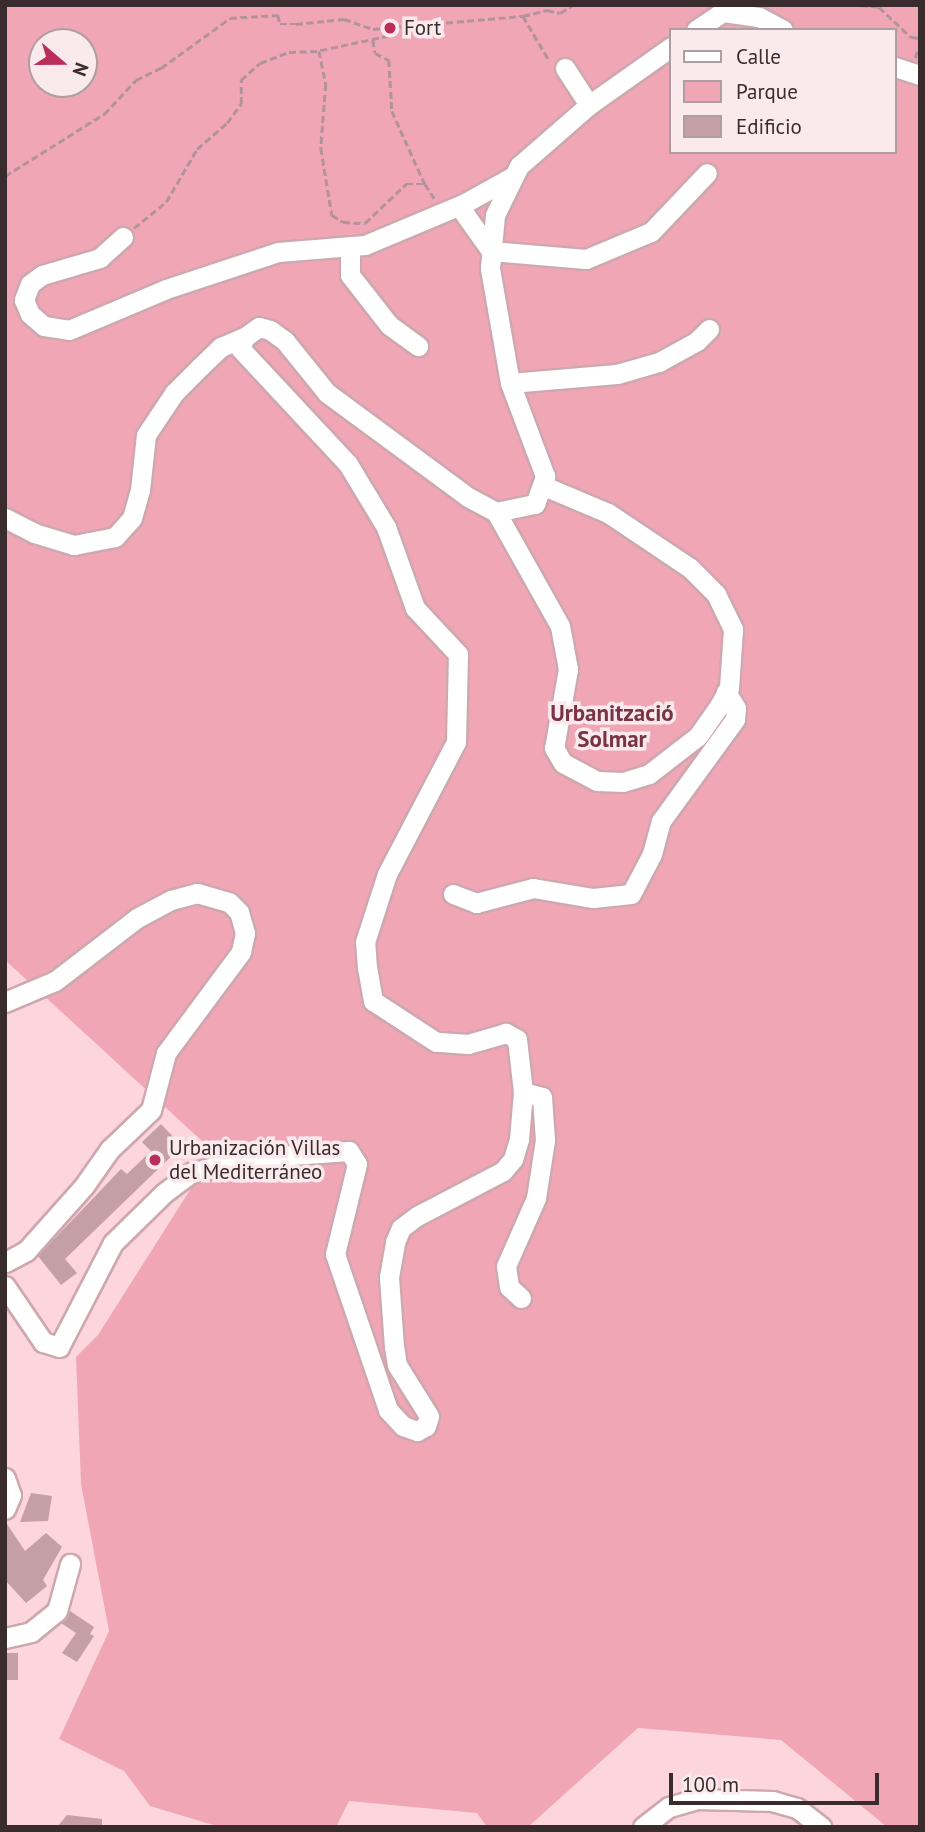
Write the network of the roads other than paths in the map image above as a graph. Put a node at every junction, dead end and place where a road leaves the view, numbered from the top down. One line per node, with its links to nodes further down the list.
1 (714, 24): 2 (street)
2 (779, 28)
3 (670, 48): 7 (street)
4 (558, 65): 7 (street)
5 (897, 68): 6 (street)
6 (920, 75)
7 (589, 105): 9 (street)
8 (707, 173): 13 (street)
9 (513, 176): 10 (street); 13 (street)
10 (451, 209): 12 (street); 13 (street)
11 (123, 237): 12 (street)
12 (350, 247): 16 (street)
13 (491, 251): 17 (street)
14 (709, 329): 17 (street)
15 (245, 337): 19 (street); 20 (street); 24 (street)
16 (418, 346)
17 (510, 383): 18 (street)
18 (544, 486): 19 (street); 21 (street)
19 (496, 512): 21 (street)
20 (5, 518)
21 (726, 692): 22 (street)
22 (453, 894)
23 (5, 1002): 25 (street)
24 (523, 1092): 26 (street); 27 (street)
25 (7, 1263)
26 (5, 1286)
27 (521, 1298)
28 (5, 1478): 29 (street)
29 (5, 1508)
30 (69, 1564): 31 (street)
31 (5, 1638)
32 (643, 1827): 33 (street)
33 (821, 1827)

